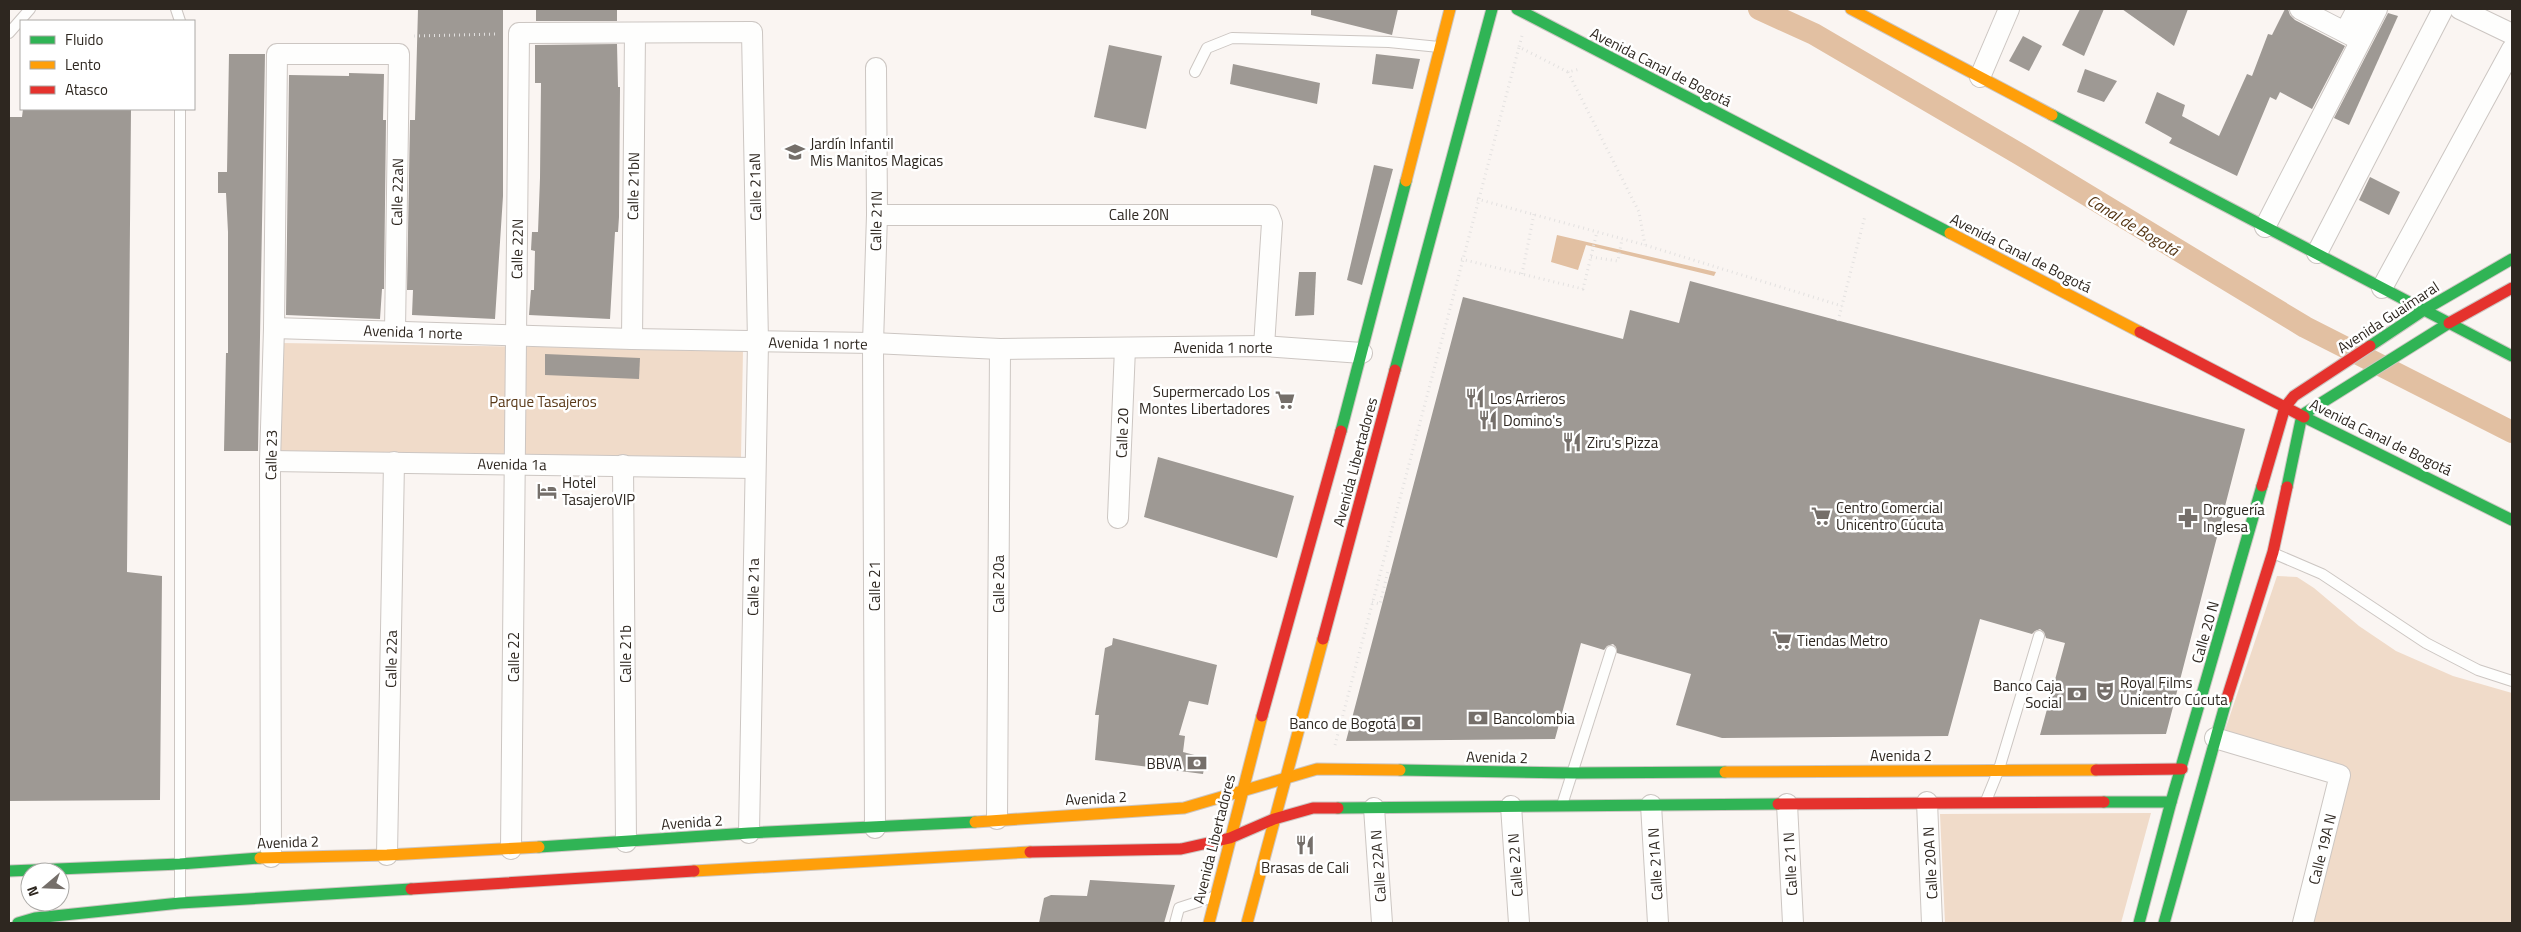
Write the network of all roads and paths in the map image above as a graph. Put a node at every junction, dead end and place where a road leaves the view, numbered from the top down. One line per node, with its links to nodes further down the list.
1 (30, 9): 13 (lane)
2 (1450, 9): 20 (street, Avenida Libertadores)
3 (1492, 9): 79 (street, Avenida Libertadores)
4 (1517, 9): 59 (street, Avenida Canal de Bogotá)
5 (1851, 9): 27 (street)
6 (2009, 9): 27 (street)
7 (2300, 9): 19 (street)
8 (2357, 9): 19 (street)
9 (2376, 9): 19 (street)
10 (2443, 9): 37 (street)
11 (2460, 9): 17 (street)
12 (20, 20): 14 (lane)
13 (20, 20)
14 (9, 33)
15 (519, 33): 16 (street); 18 (path); 50 (street, Calle 22N)
16 (635, 33): 51 (street, Calle 21bN); 52 (street, Calle 21aN)
17 (2512, 34)
18 (414, 36)
19 (2352, 36): 33 (street)
20 (1440, 47): 25 (lane); 57 (street, Avenida Libertadores)
21 (1519, 47): 29 (path)
22 (2512, 49): 42 (street)
23 (399, 54): 48 (street, Calle 23); 49 (street, Calle 22aN)
24 (876, 68): 32 (street, Calle 21N)
25 (1195, 72)
26 (1568, 72): 36 (path)
27 (1980, 77): 33 (street)
28 (180, 110): 98 (lane)
29 (1477, 199): 31 (path); 39 (path)
30 (1866, 213): 44 (path)
31 (1534, 214): 34 (path); 41 (path)
32 (877, 215): 53 (street, Calle 21N); 54 (street, Calle 20N)
33 (2266, 227): 37 (street)
34 (1597, 232): 35 (path); 38 (path)
35 (1622, 239): 36 (path); 38 (path)
36 (1645, 245): 44 (path)
37 (2317, 253): 42 (street)
38 (1591, 256): 41 (path)
39 (1461, 259): 41 (path); 69 (path)
40 (2512, 260): 45 (street, Avenida Guaimaral)
41 (1522, 274)
42 (2382, 288): 45 (street)
43 (2512, 288): 47 (street)
44 (1842, 306): 46 (path)
45 (2424, 310): 47 (street); 59 (street, Avenida Guaimaral)
46 (1838, 320)
47 (2449, 323): 58 (street); 60 (street)
48 (274, 328): 49 (street, Avenida 1 norte); 61 (street, Calle 23)
49 (395, 331): 50 (street, Avenida 1 norte)
50 (516, 336): 51 (street, Avenida 1 norte); 63 (street, Calle 22N)
51 (632, 339): 52 (street, Avenida 1 norte)
52 (758, 342): 53 (street, Avenida 1 norte); 65 (street, Calle 21a)
53 (873, 344): 56 (street, Avenida 1 norte); 91 (street, Calle 21)
54 (1264, 346): 55 (street, Avenida 1 norte); 57 (street, Avenida 1 norte)
55 (1125, 348): 56 (street, Avenida 1 norte); 66 (street, Calle 20)
56 (1000, 350): 89 (street, Calle 20a)
57 (1362, 353): 80 (street, Avenida Libertadores)
58 (2512, 356)
59 (2285, 407): 60 (street, Avenida Canal de Bogotá); 77 (street, Calle 20 N)
60 (2302, 415): 67 (street, Avenida Canal de Bogotá); 68 (street)
61 (270, 461): 62 (street, Avenida 1a); 97 (street, Calle 23)
62 (394, 462): 63 (street, Avenida 1a); 96 (street, Calle 22a)
63 (514, 464): 64 (street, Avenida 1a); 95 (street, Calle 22)
64 (623, 466): 65 (street, Avenida 1a); 94 (street, Calle 21b)
65 (754, 468): 92 (street, Calle 21a)
66 (1118, 518)
67 (2512, 520)
68 (2273, 552): 73 (lane); 74 (street)
69 (1381, 569): 70 (path); 70 (path)
70 (1372, 602): 75 (path)
71 (2039, 636): 76 (lane)
72 (1611, 652): 78 (lane)
73 (2512, 680)
74 (2215, 738): 112 (street); 113 (street, Calle 19A N)
75 (1329, 770): 78 (street, Avenida 2); 79 (street, Avenida 2)
76 (1999, 770): 77 (street, Avenida 2); 78 (street, Avenida 2); 82 (lane)
77 (2182, 770): 83 (street, Calle 20 N)
78 (1573, 773): 87 (lane)
79 (1285, 777): 80 (street, Avenida 2); 90 (street, Avenida Libertadores)
80 (1241, 791): 89 (street, Avenida 2); 93 (street, Avenida Libertadores)
81 (1927, 802): 82 (street); 84 (street); 110 (street, Calle 20A N)
82 (1986, 802): 83 (street)
83 (2171, 802): 111 (street, Calle 20 N)
84 (1787, 804): 85 (street); 109 (street, Calle 21 N)
85 (1651, 805): 87 (street); 108 (street, Calle 21A N)
86 (1511, 806): 87 (street); 88 (street); 107 (street, Calle 22 N)
87 (1562, 806)
88 (1374, 808): 90 (street); 106 (street, Calle 22A N)
89 (997, 819): 91 (street, Avenida 2)
90 (1274, 819): 93 (street); 105 (street, Avenida Libertadores)
91 (875, 828): 92 (street, Avenida 2)
92 (749, 833): 94 (street, Avenida 2)
93 (1230, 838): 100 (street, Avenida Libertadores); 101 (street)
94 (626, 842): 95 (street, Avenida 2)
95 (511, 849): 96 (street, Avenida 2)
96 (387, 855): 97 (street, Avenida 2)
97 (271, 857): 98 (street, Avenida 2)
98 (180, 864): 99 (street, Avenida 2); 101 (lane)
99 (9, 871)
100 (1216, 896): 103 (lane); 104 (street, Avenida Libertadores)
101 (180, 903): 102 (street)
102 (18, 923)
103 (1175, 923)
104 (1209, 923)
105 (1247, 923)
106 (1382, 923)
107 (1519, 923)
108 (1658, 923)
109 (1793, 923)
110 (1932, 923)
111 (2139, 923)
112 (2164, 923)
113 (2303, 923)

